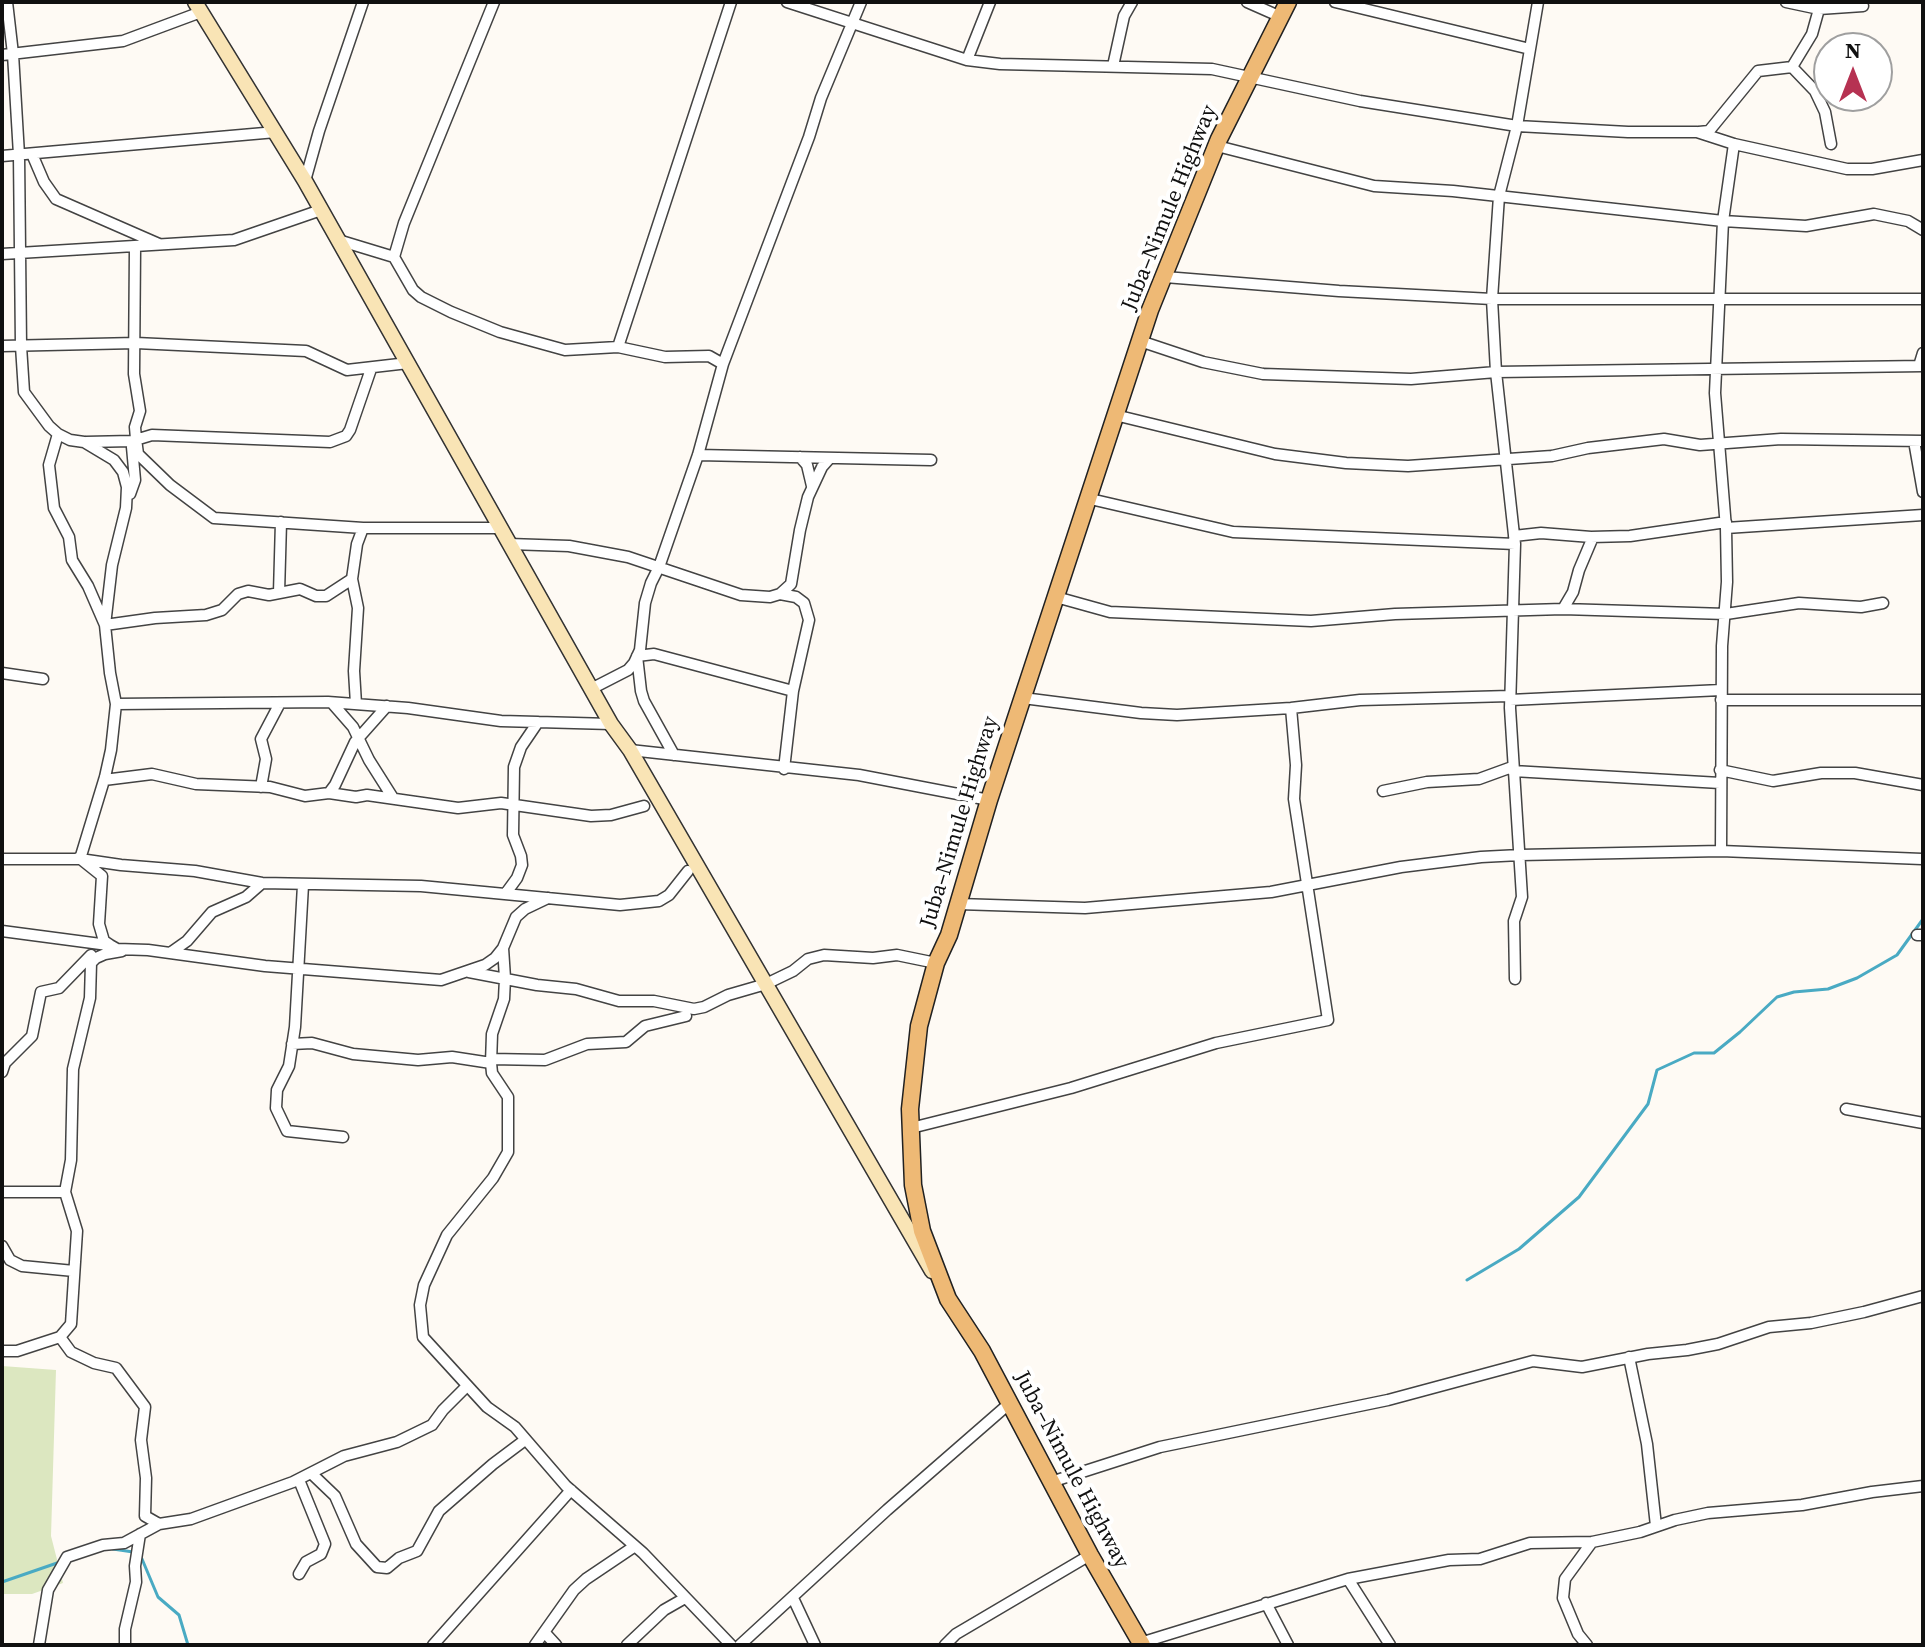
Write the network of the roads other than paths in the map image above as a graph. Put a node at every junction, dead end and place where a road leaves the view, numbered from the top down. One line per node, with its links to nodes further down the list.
1 (7, 2): 19 (street)
2 (363, 2): 34 (street)
3 (494, 2): 44 (street)
4 (731, 2): 53 (street)
5 (787, 2): 17 (street)
6 (861, 2): 17 (street)
7 (990, 2): 20 (street)
8 (1132, 2): 21 (street)
9 (1247, 2): 16 (street)
10 (1335, 2): 18 (street)
11 (1538, 2): 18 (street)
12 (1786, 2): 15 (street)
13 (1863, 6): 15 (street)
14 (198, 7): 19 (street); 25 (main road)
15 (1819, 9): 22 (street)
16 (1284, 10): 23 (main road, Juba–Nimule Highway)
17 (851, 24): 20 (street); 56 (street)
18 (1530, 49): 24 (street)
19 (8, 55): 31 (street)
20 (967, 60): 21 (street)
21 (1113, 66): 23 (street)
22 (1792, 67): 26 (street); 28 (street)
23 (1250, 77): 24 (street); 29 (main road, Juba–Nimule Highway)
24 (1517, 126): 26 (street); 35 (street)
25 (276, 132): 30 (street); 34 (main road)
26 (1697, 132): 27 (street)
27 (1734, 144): 33 (street); 37 (street)
28 (1831, 144)
29 (1217, 146): 35 (street); 45 (main road, Juba–Nimule Highway)
30 (32, 154): 31 (street); 40 (street)
31 (19, 155): 32 (street); 42 (street)
32 (2, 156)
33 (1923, 160)
34 (305, 181): 36 (main road)
35 (1499, 196): 37 (street); 47 (street)
36 (321, 210): 39 (main road); 40 (street)
37 (1723, 221): 38 (street); 46 (street)
38 (1923, 230)
39 (338, 240): 44 (street); 55 (main road)
40 (161, 245): 41 (street)
41 (135, 248): 42 (street); 50 (street)
42 (20, 252): 43 (street); 52 (street)
43 (2, 254)
44 (394, 257): 53 (street)
45 (1165, 277): 47 (street); 49 (main road, Juba–Nimule Highway)
46 (1719, 298): 47 (street); 48 (street); 59 (street)
47 (1492, 299): 60 (street)
48 (1923, 299)
49 (1140, 341): 60 (street); 61 (main road, Juba–Nimule Highway)
50 (136, 343): 52 (street); 58 (street); 63 (street)
51 (2, 346): 52 (street)
52 (21, 346): 62 (street)
53 (618, 347): 56 (street)
54 (1923, 353): 57 (street)
55 (408, 363): 58 (street); 80 (main road)
56 (723, 364): 67 (street)
57 (1921, 366): 59 (street)
58 (371, 369): 63 (street)
59 (1717, 369): 60 (street); 66 (street)
60 (1496, 372): 71 (street)
61 (1115, 415): 71 (street); 75 (main road, Juba–Nimule Highway)
62 (58, 434): 65 (street); 95 (street)
63 (134, 440): 65 (street); 74 (street); 77 (street)
64 (1919, 441): 66 (street); 73 (street)
65 (84, 442): 74 (street)
66 (1718, 444): 71 (street); 78 (street)
67 (698, 455): 68 (street); 84 (street)
68 (800, 457): 69 (street); 72 (street)
69 (830, 458): 70 (street); 72 (street)
70 (931, 460)
71 (1504, 460): 82 (street)
72 (812, 488): 85 (street)
73 (1923, 492)
74 (128, 498): 95 (street)
75 (1086, 498): 82 (street); 89 (main road, Juba–Nimule Highway)
76 (1923, 515): 78 (street)
77 (281, 522): 79 (street); 87 (street)
78 (1726, 525): 81 (street); 94 (street)
79 (363, 528): 80 (street); 86 (street)
80 (500, 528): 83 (main road)
81 (1593, 537): 82 (street); 92 (street)
82 (1514, 540): 93 (street)
83 (509, 544): 84 (street); 99 (main road)
84 (659, 567): 88 (street); 96 (street)
85 (795, 570): 88 (street); 90 (street)
86 (352, 579): 87 (street); 108 (street)
87 (279, 593): 95 (street)
88 (780, 594): 90 (street)
89 (1056, 597): 93 (street); 102 (main road, Juba–Nimule Highway)
90 (804, 603): 100 (street)
91 (1883, 603): 94 (street)
92 (1563, 609): 93 (street); 94 (street)
93 (1514, 611): 103 (street)
94 (1726, 614): 101 (street)
95 (105, 625): 107 (street)
96 (637, 656): 99 (street); 100 (street); 115 (street)
97 (2, 673): 98 (street)
98 (43, 679)
99 (591, 689): 112 (main road)
100 (793, 691): 116 (street)
101 (1721, 695): 103 (street); 104 (street); 118 (street)
102 (1023, 698): 110 (street); 126 (main road, Juba–Nimule Highway)
103 (1510, 698): 110 (street); 117 (street)
104 (1923, 700)
105 (280, 703): 106 (street); 107 (street); 122 (street)
106 (332, 703): 108 (street); 113 (street)
107 (116, 704): 119 (street)
108 (356, 704): 109 (street)
109 (387, 706): 111 (street); 113 (street)
110 (1291, 708): 140 (street)
111 (538, 722): 112 (street); 127 (street)
112 (611, 724): 114 (main road)
113 (358, 737): 124 (street); 125 (street)
114 (630, 750): 115 (street); 157 (main road)
115 (674, 755): 116 (street)
116 (784, 769): 126 (street)
117 (1513, 769): 120 (street); 123 (street); 130 (street)
118 (1720, 770): 120 (street); 121 (street)
119 (104, 780): 122 (street); 131 (street)
120 (1720, 783): 129 (street)
121 (1923, 785)
122 (261, 787): 124 (street)
123 (1383, 791)
124 (329, 793): 125 (street)
125 (393, 798): 127 (street)
126 (989, 800): 144 (main road, Juba–Nimule Highway)
127 (514, 805): 128 (street); 142 (street)
128 (644, 806)
129 (1721, 851): 130 (street); 134 (street)
130 (1520, 855): 140 (street); 156 (street)
131 (79, 858): 133 (street); 135 (street); 138 (street)
132 (2, 859): 133 (street)
133 (15, 859): 136 (street)
134 (1922, 859)
135 (121, 865): 138 (street); 139 (street)
136 (2, 871)
137 (688, 871): 143 (street)
138 (103, 882): 145 (street)
139 (262, 883): 141 (street); 151 (street)
140 (1308, 884): 144 (street); 164 (street)
141 (303, 885): 142 (street); 153 (street)
142 (506, 893): 143 (street)
143 (548, 898): 148 (street)
144 (958, 904): 152 (main road, Juba–Nimule Highway)
145 (99, 924): 147 (street); 150 (street)
146 (2, 931): 150 (street)
147 (110, 945): 149 (street); 150 (street)
148 (503, 948): 154 (street); 155 (street)
149 (128, 950): 150 (street); 151 (street)
150 (91, 954): 161 (street); 167 (street)
151 (169, 954): 153 (street)
152 (936, 963): 157 (street); 164 (main road, Juba–Nimule Highway)
153 (299, 969): 154 (street); 159 (street)
154 (466, 971): 155 (street)
155 (505, 978): 157 (street); 160 (street)
156 (1515, 979)
157 (766, 984): 171 (main road)
158 (686, 1016): 160 (street)
159 (292, 1044): 160 (street); 165 (street)
160 (491, 1061): 175 (street)
161 (2, 1072)
162 (1846, 1109): 163 (street)
163 (1923, 1123)
164 (911, 1128): 171 (main road, Juba–Nimule Highway)
165 (343, 1137)
166 (2, 1192): 167 (street)
167 (65, 1192): 169 (street)
168 (2, 1246): 169 (street)
169 (74, 1271): 172 (street)
170 (1923, 1296): 174 (street)
171 (948, 1299): 180 (main road, Juba–Nimule Highway)
172 (60, 1337): 173 (street); 183 (street)
173 (2, 1351)
174 (1629, 1357): 180 (street); 184 (street)
175 (467, 1386): 177 (street); 178 (street)
176 (1011, 1402): 192 (street)
177 (525, 1440): 178 (street); 182 (street)
178 (312, 1474): 179 (street)
179 (299, 1480): 183 (street); 189 (street)
180 (1051, 1482): 188 (main road, Juba–Nimule Highway)
181 (1923, 1486): 184 (street)
182 (571, 1490): 187 (street); 198 (street)
183 (159, 1524): 185 (street)
184 (1656, 1526): 186 (street)
185 (140, 1534): 196 (street); 197 (street)
186 (1592, 1542): 190 (street); 208 (street)
187 (635, 1546): 191 (street); 194 (street)
188 (1090, 1555): 195 (main road, Juba–Nimule Highway); 205 (street)
189 (299, 1574)
190 (1348, 1579): 193 (street); 207 (street)
191 (685, 1598): 201 (street); 202 (street)
192 (793, 1598): 203 (street); 204 (street)
193 (1266, 1603): 195 (street); 206 (street)
194 (545, 1633): 199 (street); 200 (street)
195 (1139, 1644)
196 (39, 1645)
197 (125, 1645)
198 (435, 1645)
199 (535, 1645)
200 (556, 1645)
201 (627, 1645)
202 (731, 1645)
203 (740, 1645)
204 (815, 1645)
205 (945, 1645)
206 (1288, 1645)
207 (1390, 1645)
208 (1587, 1645)

